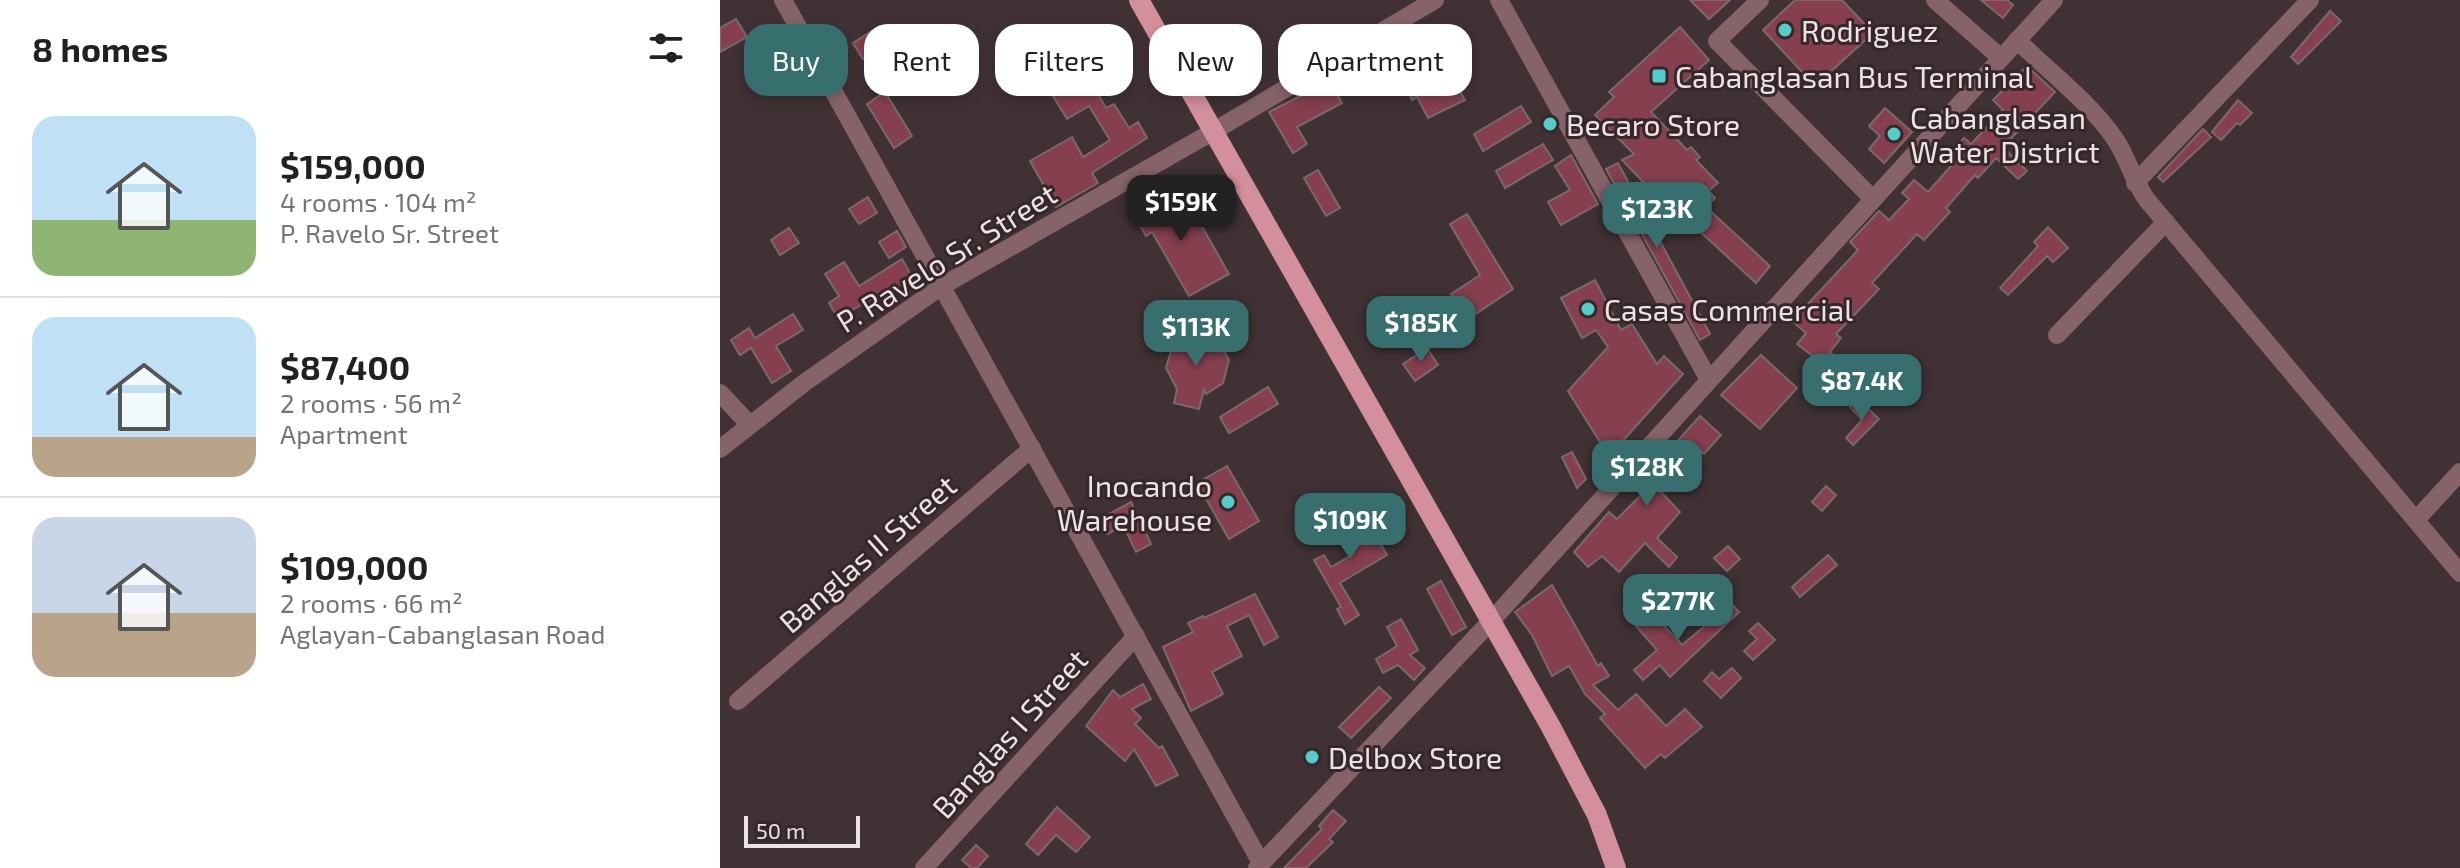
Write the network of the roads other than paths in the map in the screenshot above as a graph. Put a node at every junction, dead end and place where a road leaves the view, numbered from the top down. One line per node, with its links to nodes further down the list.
1 (783, 0): 15 (street)
2 (1139, 0): 11 (main road)
3 (1435, 0): 11 (street, P. Ravelo Sr. Street)
4 (1499, 0): 17 (street)
5 (1760, 0): 13 (street)
6 (1935, 0): 10 (street)
7 (2054, 0): 9 (street)
8 (2310, 0): 12 (street)
9 (2017, 40): 10 (street); 12 (street)
10 (2001, 58): 13 (street)
11 (1214, 131): 15 (street, P. Ravelo Sr. Street); 25 (main road)
12 (2135, 183): 14 (street)
13 (1873, 199): 17 (street)
14 (2166, 222): 16 (street); 23 (street)
15 (942, 286): 19 (street, P. Ravelo Sr. Street); 20 (street)
16 (2057, 335)
17 (1709, 380): 25 (street)
18 (720, 393): 19 (street)
19 (750, 425): 21 (street, P. Ravelo Sr. Street)
20 (1032, 448): 26 (street); 27 (street, Banglas II Street)
21 (720, 449)
22 (2460, 472): 23 (street)
23 (2416, 520): 24 (street)
24 (2460, 573)
25 (1492, 620): 28 (main road); 29 (street)
26 (1136, 636): 29 (street); 30 (street, Banglas I Street)
27 (738, 701)
28 (1617, 865)
29 (1259, 866)
30 (924, 868)

